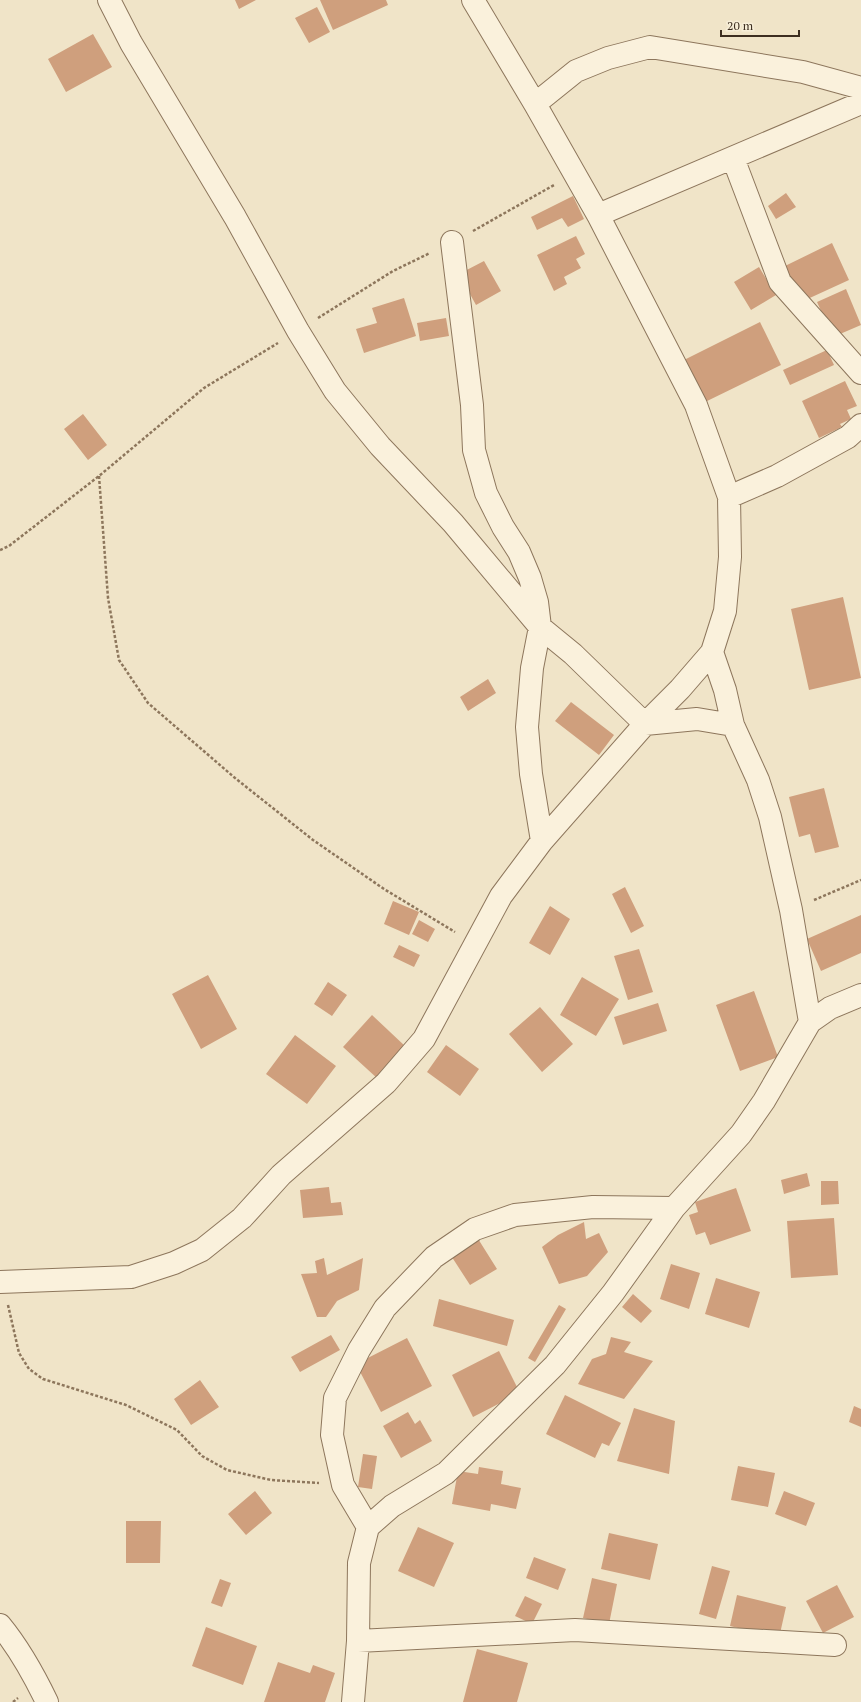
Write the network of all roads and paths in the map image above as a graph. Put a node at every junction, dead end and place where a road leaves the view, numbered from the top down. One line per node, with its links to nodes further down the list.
1 (109, 0): 9 (street)
2 (473, 0): 5 (street)
3 (861, 88): 5 (street)
4 (861, 103): 6 (street)
5 (535, 104): 7 (street)
6 (733, 158): 7 (street); 10 (street)
7 (598, 215): 13 (street)
8 (452, 242): 15 (street)
9 (298, 330): 12 (path); 15 (street)
10 (861, 373)
11 (861, 425): 13 (street)
12 (99, 476): 14 (path); 22 (path)
13 (729, 498): 16 (street)
14 (0, 550)
15 (540, 627): 17 (street); 19 (street)
16 (712, 652): 17 (street); 18 (street)
17 (644, 724): 18 (street); 19 (street)
18 (733, 725): 21 (street)
19 (542, 840): 22 (street)
20 (861, 880): 21 (path)
21 (791, 910): 24 (street)
22 (474, 944): 26 (street)
23 (861, 995): 24 (street)
24 (810, 1022): 25 (street)
25 (674, 1208): 27 (street); 28 (street)
26 (1, 1282): 27 (path)
27 (343, 1485): 28 (street)
28 (368, 1527): 30 (street)
29 (0, 1625): 32 (street)
30 (358, 1641): 31 (street); 33 (street)
31 (835, 1645)
32 (47, 1702)
33 (353, 1702)

